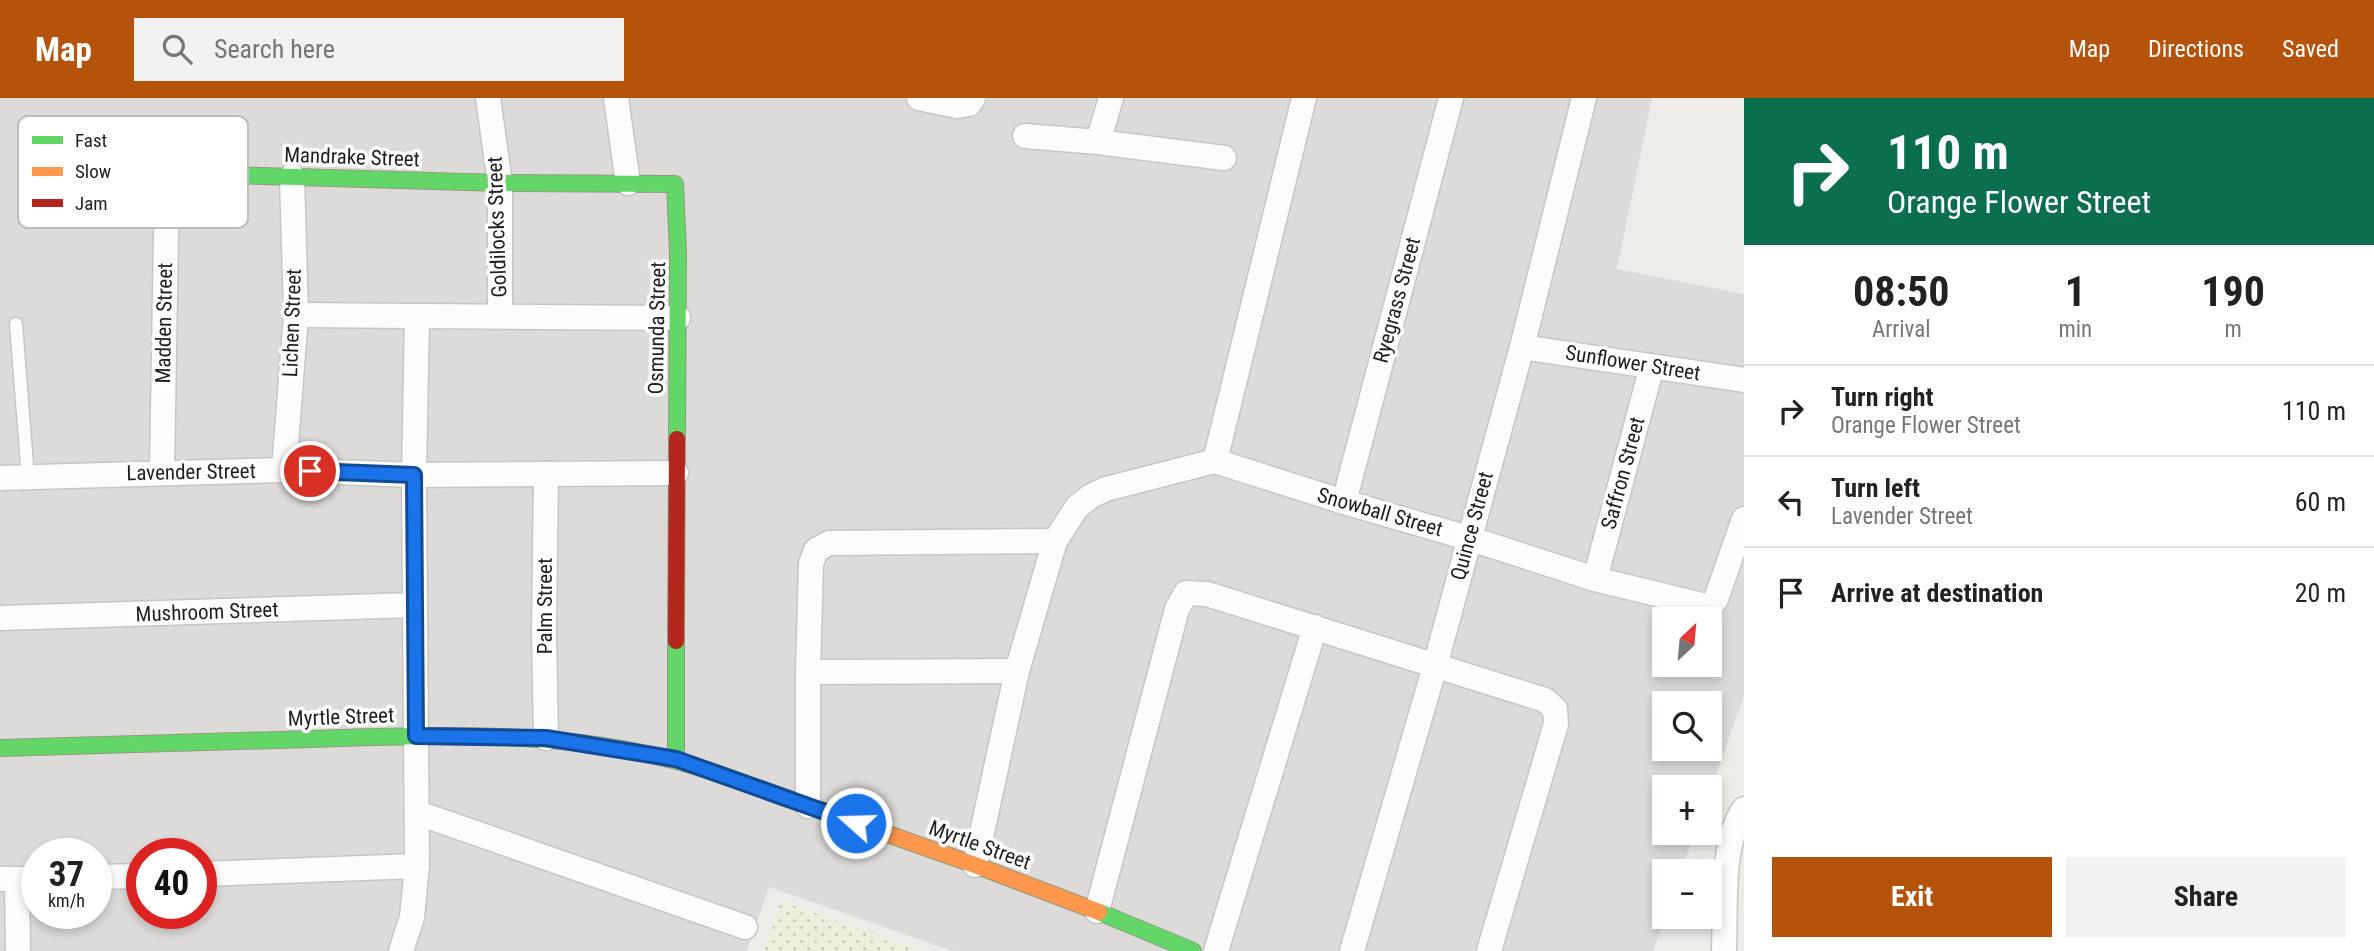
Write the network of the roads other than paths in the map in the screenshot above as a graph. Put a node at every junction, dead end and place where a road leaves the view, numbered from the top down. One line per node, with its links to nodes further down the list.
1 (488, 98): 14 (street, Goldilocks Street)
2 (616, 98): 15 (street)
3 (919, 98): 4 (street)
4 (973, 98)
5 (1111, 98): 10 (street)
6 (1304, 98): 26 (street)
7 (1451, 98): 34 (street, Ryegrass Street)
8 (1578, 99): 23 (street, Quince Street)
9 (1025, 135): 10 (street)
10 (1098, 142): 11 (street)
11 (1224, 158)
12 (248, 175): 13 (street, Mandrake Street)
13 (292, 176): 14 (street, Mandrake Street); 18 (street, Lichen Street)
14 (499, 183): 15 (street, Mandrake Street); 19 (street, Goldilocks Street)
15 (628, 183): 16 (street, Mandrake Street)
16 (676, 184): 21 (street, Osmunda Street)
17 (166, 228): 28 (street, Madden Street)
18 (296, 315): 20 (street); 27 (street, Lichen Street)
19 (500, 315): 20 (street); 21 (street)
20 (417, 316): 31 (street)
21 (678, 317): 29 (street, Osmunda Street)
22 (16, 324): 33 (lane)
23 (1522, 347): 24 (street, Sunflower Street); 36 (street, Quince Street)
24 (1652, 366): 25 (street, Sunflower Street); 38 (street, Saffron Street)
25 (1744, 380)
26 (1214, 461): 34 (street, Snowball Street); 37 (street)
27 (284, 470): 28 (street, Lavender Street); 31 (street, Lavender Street)
28 (162, 472): 33 (street, Lavender Street)
29 (676, 473): 30 (street, Lavender Street); 48 (street, Osmunda Street)
30 (546, 474): 31 (street, Lavender Street); 46 (street, Palm Street)
31 (414, 475): 39 (street)
32 (0, 478): 33 (street, Lavender Street)
33 (28, 478)
34 (1344, 502): 36 (street, Snowball Street)
35 (1744, 519): 38 (street, Snowball Street)
36 (1468, 538): 38 (street, Snowball Street); 42 (street, Quince Street)
37 (1055, 541): 43 (street); 44 (street)
38 (1595, 579)
39 (414, 606): 40 (street, Mushroom Street); 45 (street)
40 (0, 618)
41 (1315, 628): 42 (street); 56 (street); 61 (street)
42 (1435, 666): 62 (street, Quince Street); 63 (street)
43 (1017, 671): 44 (street); 52 (street)
44 (808, 672): 49 (street)
45 (416, 736): 46 (street, Myrtle Street); 47 (street, Myrtle Street); 51 (street)
46 (546, 738): 48 (street, Myrtle Street)
47 (0, 748)
48 (676, 759): 49 (street, Myrtle Street)
49 (808, 806): 52 (street, Myrtle Street)
50 (1744, 809): 64 (street)
51 (418, 813): 53 (street); 57 (street)
52 (975, 865): 56 (street, Myrtle Street)
53 (416, 866): 54 (street); 58 (street)
54 (217, 873)
55 (18, 879): 59 (street)
56 (1097, 911): 60 (street, Myrtle Street)
57 (745, 926)
58 (407, 949)
59 (18, 951)
60 (1194, 951)
61 (1216, 951)
62 (1352, 951)
63 (1489, 951)
64 (1724, 951)

